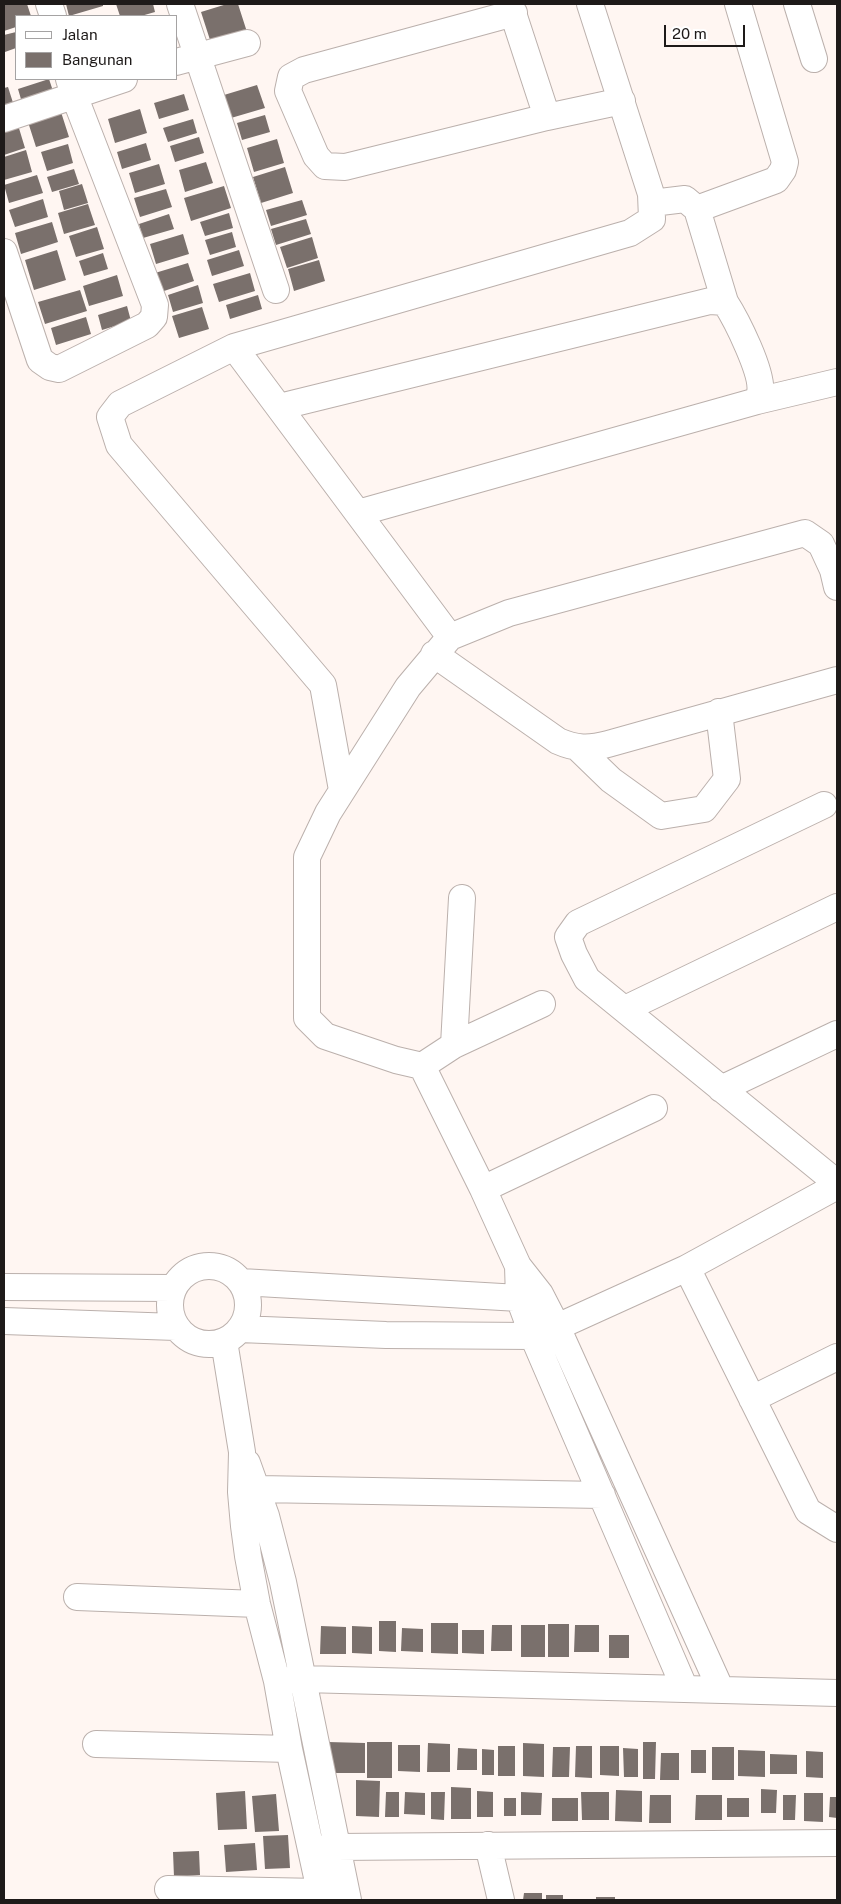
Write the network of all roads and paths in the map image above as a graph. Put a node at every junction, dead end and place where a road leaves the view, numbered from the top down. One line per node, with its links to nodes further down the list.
1 (180, 4): 7 (street)
2 (590, 4): 11 (street)
3 (738, 4): 15 (street)
4 (797, 4): 8 (street)
5 (512, 8): 12 (street); 12 (street)
6 (247, 43): 7 (street)
7 (187, 59): 18 (street)
8 (814, 59)
9 (118, 80): 10 (street)
10 (72, 87): 13 (street); 17 (street)
11 (622, 101): 12 (street); 14 (street)
12 (547, 118)
13 (4, 120)
14 (652, 204): 15 (street); 20 (street)
15 (697, 209): 19 (street)
16 (4, 252): 17 (street)
17 (10, 288)
18 (276, 290)
19 (725, 302): 22 (street); 23 (street)
20 (234, 347): 23 (street); 30 (street)
21 (837, 382): 22 (street)
22 (757, 401): 24 (street)
23 (278, 407): 24 (street)
24 (358, 513): 26 (street)
25 (837, 587): 26 (street)
26 (442, 645): 29 (street); 30 (street)
27 (837, 680): 28 (street)
28 (719, 712): 29 (street); 29 (street)
29 (578, 748)
30 (342, 790): 38 (street)
31 (824, 805): 35 (street)
32 (462, 898): 37 (street)
33 (837, 907): 35 (street)
34 (542, 1004): 37 (street)
35 (625, 1009): 39 (street)
36 (837, 1034): 39 (street)
37 (454, 1044): 38 (street)
38 (422, 1066): 42 (street)
39 (721, 1088): 41 (street)
40 (654, 1108): 42 (street)
41 (837, 1185): 43 (street)
42 (483, 1189): 48 (street)
43 (687, 1268): 51 (street); 56 (street)
44 (241, 1282): 46 (street); 47 (street); 52 (street)
45 (4, 1287): 46 (street)
46 (173, 1288): 50 (street)
47 (467, 1295): 48 (street); 53 (street)
48 (530, 1296): 51 (street); 54 (street)
49 (4, 1321): 50 (street)
50 (176, 1327): 52 (street)
51 (557, 1328): 54 (street); 65 (street)
52 (232, 1335): 53 (street); 57 (street)
53 (471, 1335): 54 (street)
54 (533, 1336): 58 (street)
55 (837, 1356): 56 (street)
56 (752, 1399): 59 (street)
57 (249, 1491): 58 (street); 61 (street); 62 (street)
58 (602, 1495): 64 (street)
59 (836, 1528)
60 (77, 1597): 61 (street)
61 (257, 1604): 63 (street)
62 (303, 1679): 63 (street); 64 (street); 71 (street)
63 (277, 1681): 68 (street)
64 (685, 1689): 65 (street)
65 (721, 1690): 66 (street)
66 (837, 1693)
67 (96, 1744): 68 (street)
68 (289, 1749): 71 (street)
69 (837, 1843): 70 (street)
70 (488, 1845): 71 (street); 75 (street)
71 (324, 1848): 73 (street); 74 (street)
72 (168, 1888): 73 (street)
73 (321, 1896)
74 (348, 1900)
75 (501, 1900)

